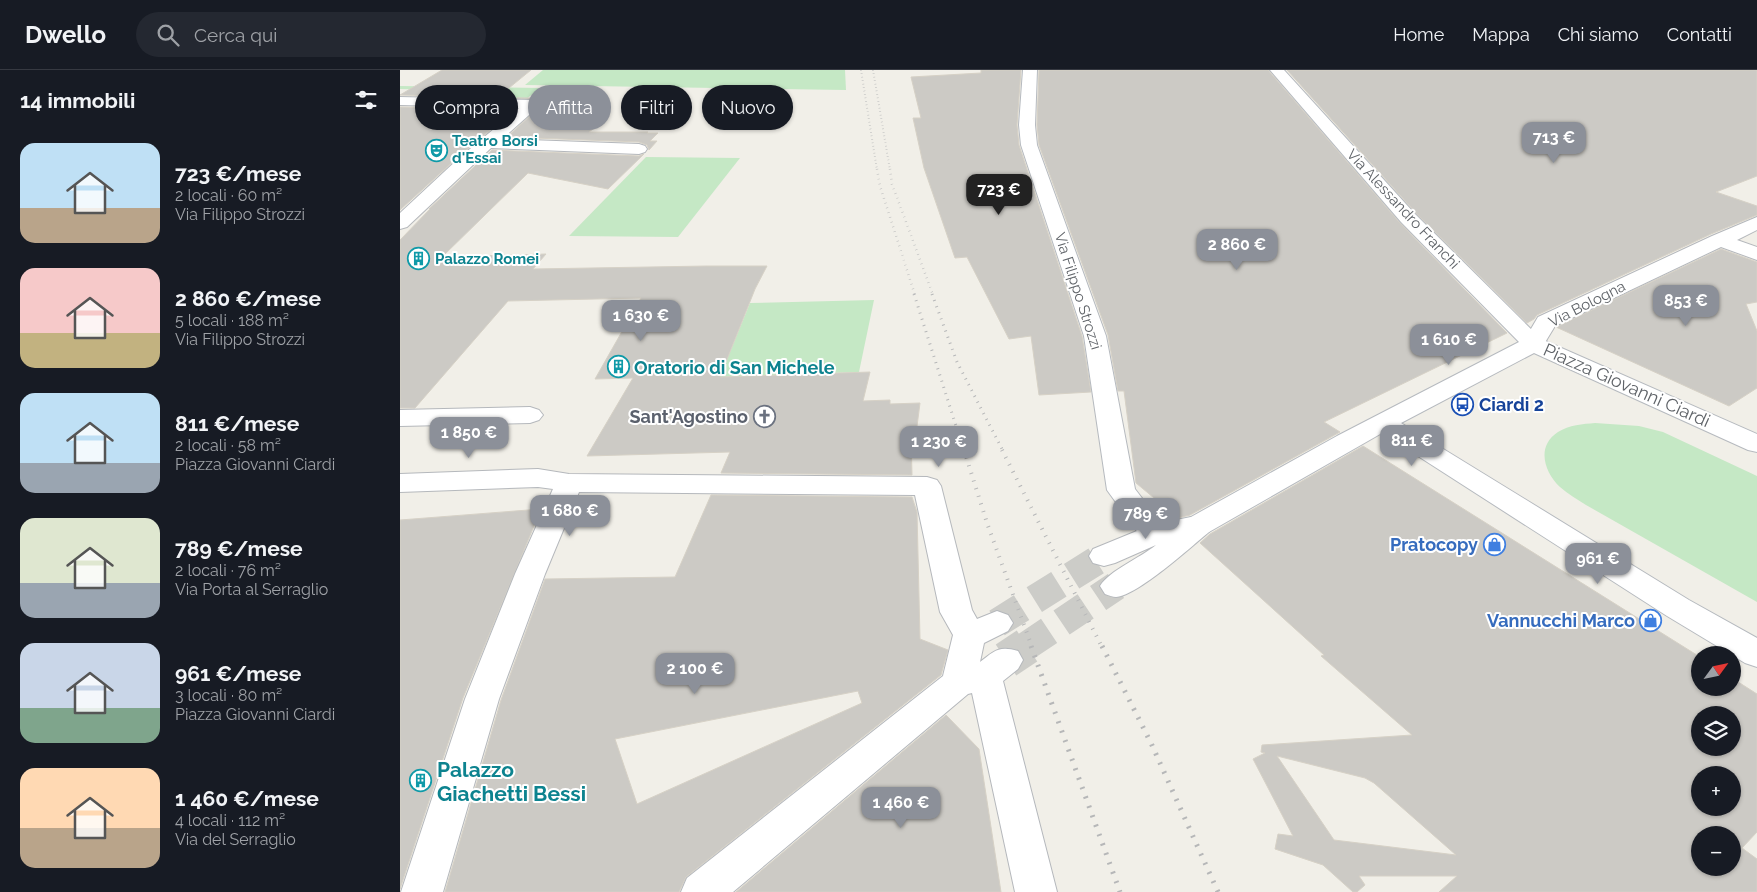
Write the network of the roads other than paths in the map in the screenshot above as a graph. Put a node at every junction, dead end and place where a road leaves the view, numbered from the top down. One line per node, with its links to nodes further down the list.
1 (1030, 70): 18 (street, Via Filippo Strozzi)
2 (1277, 70): 10 (street, Via Alessandro Franchi)
3 (400, 101): 4 (street)
4 (488, 143): 5 (street); 6 (street)
5 (639, 149)
6 (400, 223)
7 (1757, 223): 8 (street, Via Bologna)
8 (1719, 240): 9 (street); 10 (street, Via Bologna)
9 (1757, 254)
10 (1533, 344): 13 (street, Piazza Giovanni Ciardi); 14 (street, Piazza Giovanni Ciardi)
11 (530, 415): 12 (street)
12 (400, 418)
13 (1383, 423): 17 (street, Piazza Giovanni Ciardi); 21 (street)
14 (1757, 444)
15 (400, 483): 16 (street)
16 (569, 483): 22 (street); 23 (street)
17 (1199, 526): 18 (street); 20 (street)
18 (1154, 534): 19 (street)
19 (1104, 556)
20 (1116, 586)
21 (1757, 654)
22 (983, 673): 24 (street); 25 (street)
23 (422, 892)
24 (702, 892)
25 (1036, 892)

